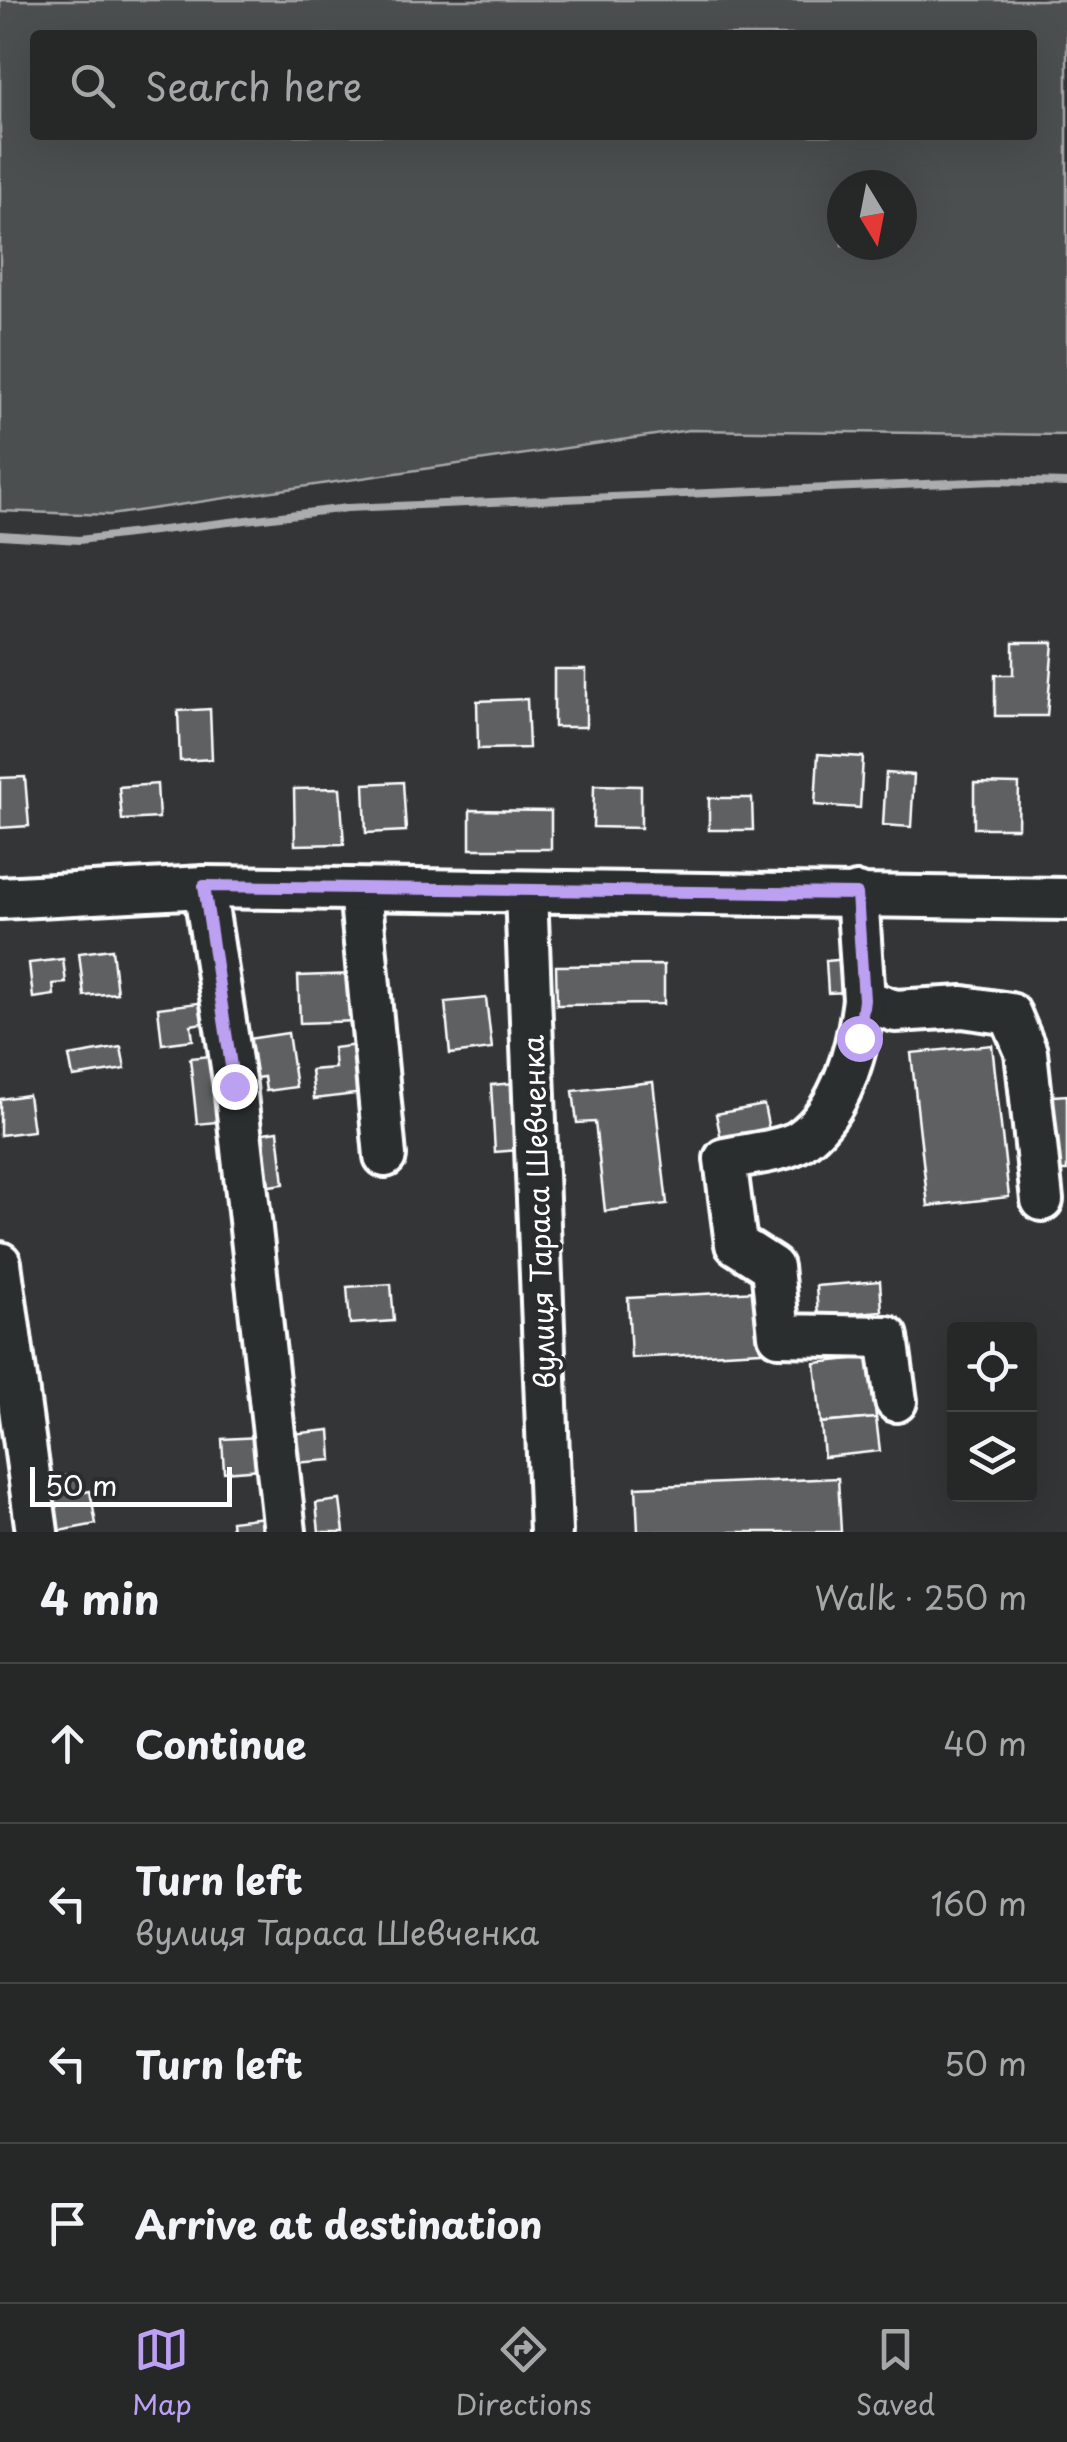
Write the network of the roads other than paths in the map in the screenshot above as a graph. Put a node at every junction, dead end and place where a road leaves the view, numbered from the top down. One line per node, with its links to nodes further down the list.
1 (204, 886): 2 (street); 5 (street); 13 (street)
2 (360, 890): 3 (street); 8 (street)
3 (526, 892): 4 (street); 14 (street, вулиця Тараса Шевченка)
4 (857, 894): 6 (street); 7 (street)
5 (0, 898)
6 (1067, 899)
7 (864, 1000): 9 (street); 11 (street)
8 (385, 1156)
9 (1042, 1200)
10 (0, 1264): 12 (street)
11 (896, 1401)
12 (38, 1532)
13 (285, 1532)
14 (551, 1532)

